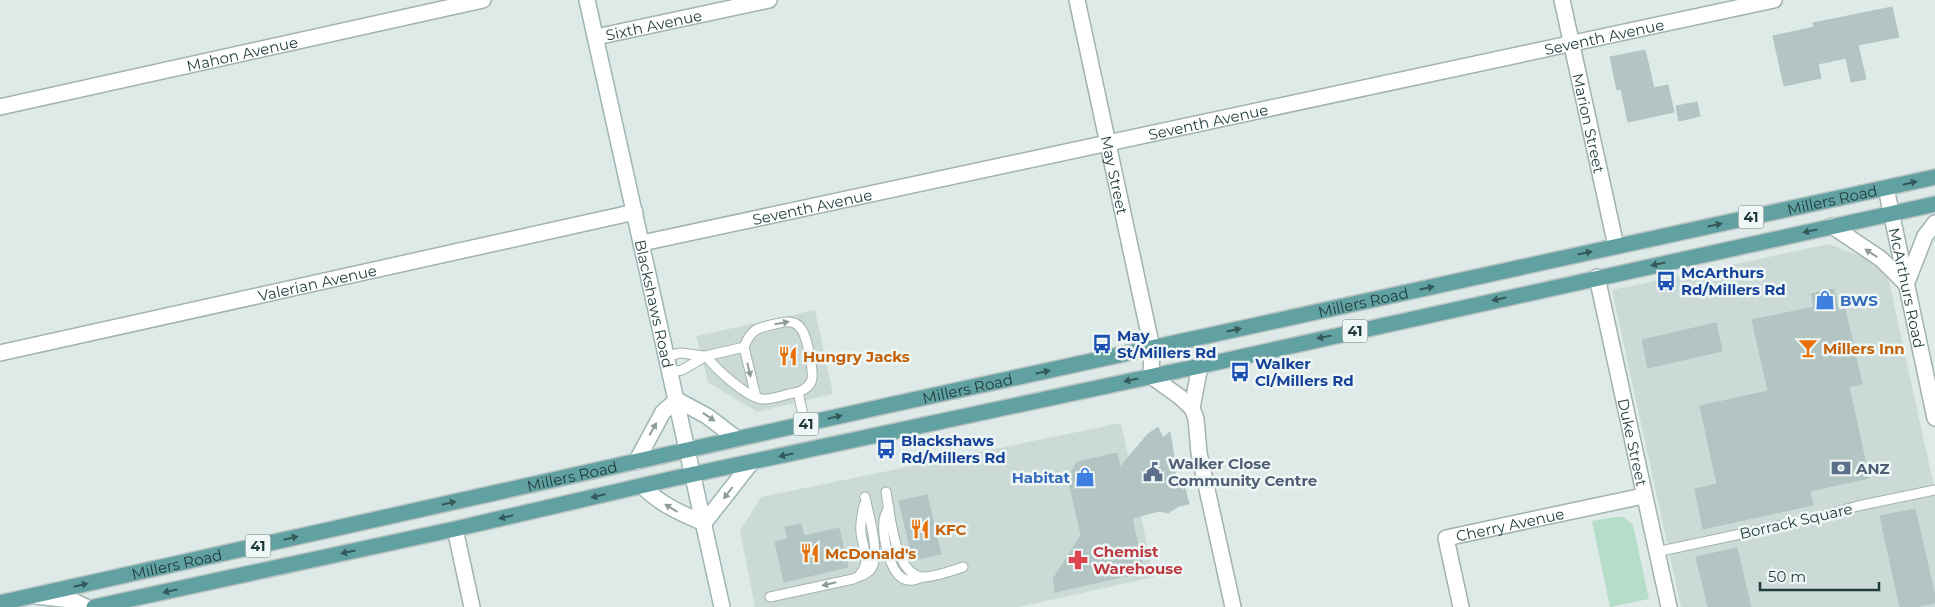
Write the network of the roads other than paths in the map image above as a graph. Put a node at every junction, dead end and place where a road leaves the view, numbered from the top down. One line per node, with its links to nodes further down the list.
1 (482, 0): 9 (street, Mahon Avenue)
2 (588, 0): 7 (street, Blackshaws Road)
3 (769, 0): 7 (street, Sixth Avenue)
4 (1077, 0): 10 (street, May Street)
5 (1562, 0): 8 (street, Marion Street)
6 (1774, 0): 8 (street, Seventh Avenue)
7 (596, 37): 14 (street, Blackshaws Road)
8 (1572, 43): 10 (street, Seventh Avenue); 19 (street, Marion Street)
9 (0, 107)
10 (1108, 142): 18 (street, Seventh Avenue); 23 (street, May Street)
11 (1935, 177): 12 (main road, Millers Road / 41, one-way to 11)
12 (1886, 188): 15 (street, McArthurs Road); 19 (main road, Millers Road / 41, one-way to 12)
13 (1935, 204): 15 (main road, Millers Road / 41)
14 (634, 212): 18 (street, Blackshaws Road); 24 (street, Valerian Avenue)
15 (1891, 213): 17 (main road, Millers Road / 41); 21 (street, McArthurs Road)
16 (1935, 223): 21 (street)
17 (1832, 226): 20 (main road, Millers Road / 41, one-way to 20); 21 (street, one-way to 17)
18 (642, 243): 25 (street, Blackshaws Road)
19 (1616, 246): 23 (main road, Millers Road / 41, one-way to 19)
20 (1597, 277): 27 (main road, Millers Road / 41, one-way to 27); 45 (street, Duke Street)
21 (1906, 284): 35 (street, McArthurs Road)
22 (744, 347): 26 (lane); 31 (lane, one-way to 31); 32 (lane, one-way to 32)
23 (1152, 348): 29 (street, May Street); 30 (street, May Street); 36 (main road, Millers Road / 41, one-way to 23)
24 (0, 353)
25 (667, 356): 26 (lane); 28 (street, Blackshaws Road)
26 (706, 356): 28 (lane); 32 (lane)
27 (1200, 366): 29 (main road, Millers Road / 41); 34 (street)
28 (671, 372): 33 (street, Blackshaws Road)
29 (1168, 372): 30 (main road, Millers Road / 41)
30 (1151, 376): 34 (street); 40 (main road, Millers Road / 41, one-way to 40)
31 (798, 392): 32 (lane); 36 (lane)
32 (756, 397)
33 (677, 400): 37 (street, one-way to 37); 38 (street, Blackshaws Road); 39 (street, one-way to 33)
34 (1192, 408): 58 (street)
35 (1935, 418)
36 (805, 424): 37 (main road, Millers Road / 41)
37 (736, 440): 38 (main road, Millers Road / 41)
38 (688, 450): 39 (main road, Millers Road / 41); 41 (street, Blackshaws Road)
39 (636, 462): 51 (main road, Millers Road / 41, one-way to 39)
40 (750, 463): 41 (main road, Millers Road / 41); 47 (street, one-way to 47)
41 (694, 474): 42 (main road, Millers Road / 41); 47 (street, Blackshaws Road)
42 (642, 486): 47 (street, one-way to 42); 48 (main road, Millers Road / 41, one-way to 48)
43 (1935, 490): 49 (lane, Borrack Square)
44 (886, 492): 50 (lane)
45 (1644, 496): 49 (street, Duke Street); 59 (street, Cherry Avenue)
46 (865, 497): 52 (lane, one-way to 52)
47 (704, 523): 57 (street, Blackshaws Road)
48 (455, 529): 55 (main road, Millers Road / 41, one-way to 55); 56 (street)
49 (1656, 552): 60 (street, Duke Street)
50 (963, 567)
51 (34, 596): 53 (main road, Millers Road / 41); 54 (street)
52 (770, 597)
53 (0, 603)
54 (86, 607)
55 (94, 607)
56 (472, 607)
57 (722, 607)
58 (1232, 607)
59 (1461, 607)
60 (1669, 607)

